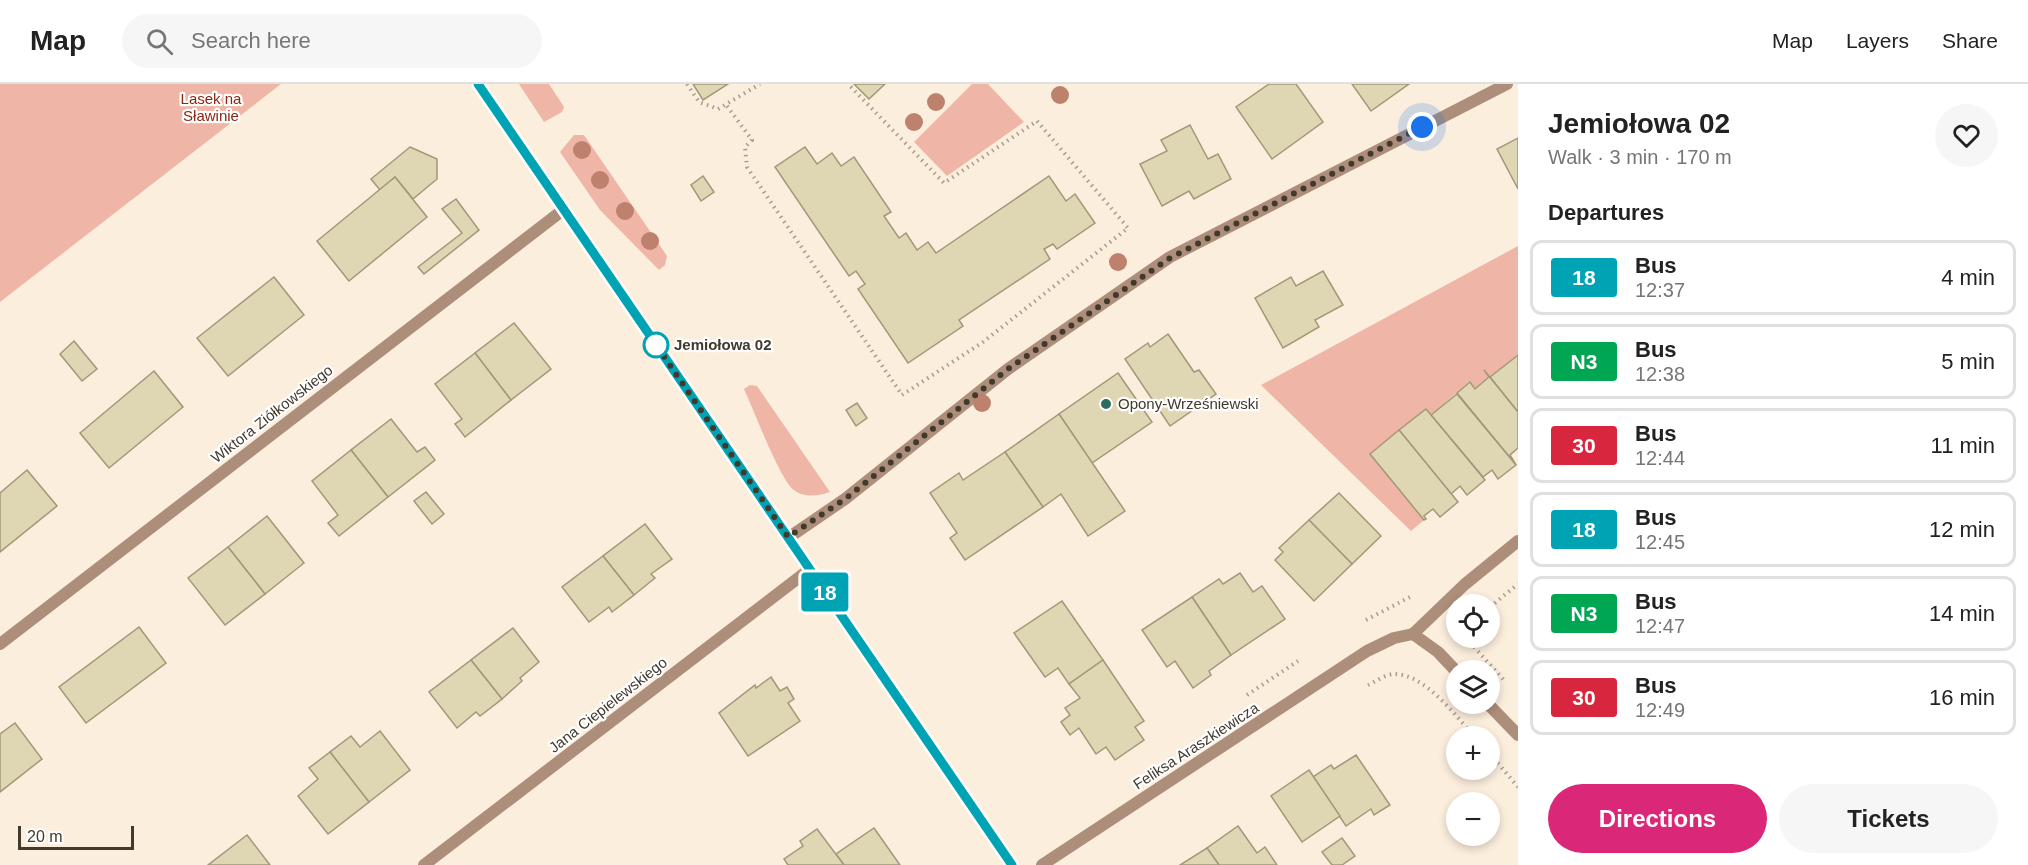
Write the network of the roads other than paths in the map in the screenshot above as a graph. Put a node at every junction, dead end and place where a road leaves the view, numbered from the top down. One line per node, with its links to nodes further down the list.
1 (478, 84): 3 (street)
2 (1507, 84): 4 (street)
3 (563, 210): 4 (street); 8 (street, Wiktora Ziółkowskiego)
4 (788, 537): 6 (street)
5 (1518, 541): 7 (street)
6 (810, 569): 12 (street, Jana Ciepielewskiego); 13 (street)
7 (1413, 634): 9 (street); 14 (street, Feliksa Araszkiewicza)
8 (0, 644)
9 (1446, 660)
10 (1498, 714): 11 (street)
11 (1518, 735)
12 (424, 865)
13 (1012, 865)
14 (1042, 865)

